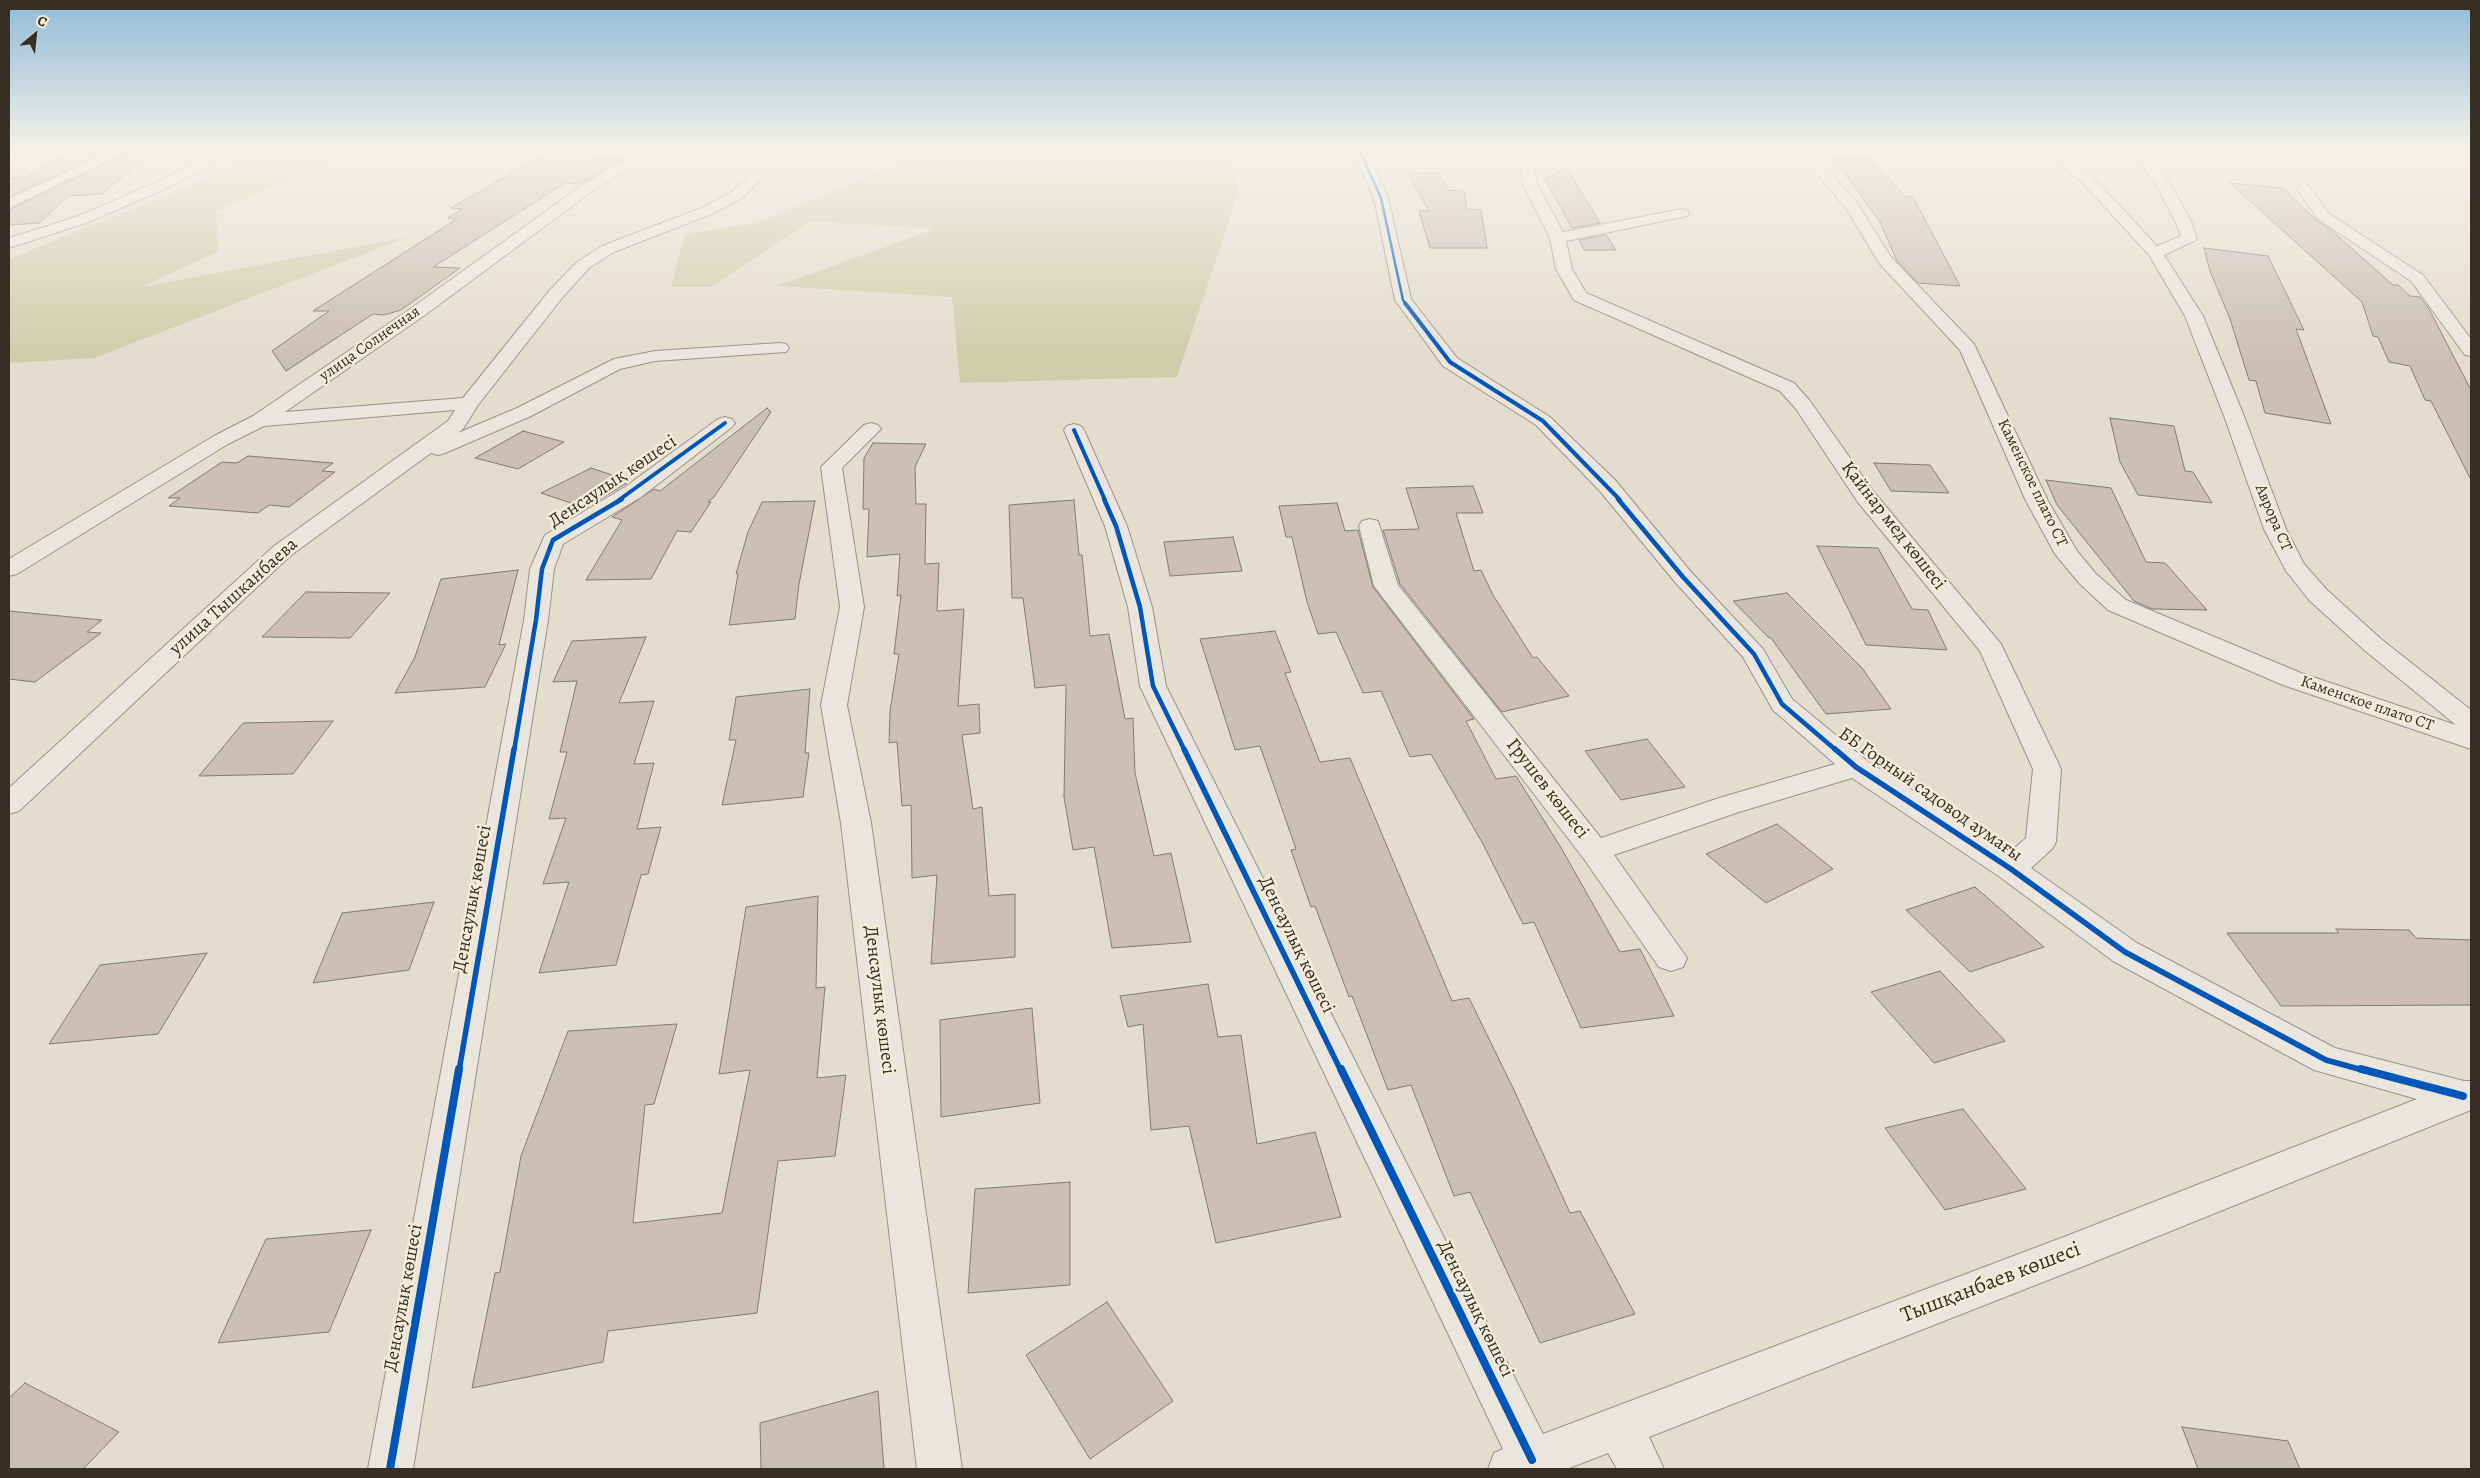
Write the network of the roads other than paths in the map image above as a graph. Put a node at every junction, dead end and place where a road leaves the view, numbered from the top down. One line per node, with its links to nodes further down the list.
1 (86, 218): 12 (street)
2 (546, 218): 17 (street, улица Солнечная)
3 (688, 218): 16 (street, улица Тышканбаева)
4 (1385, 218): 26 (street, ББ Горный садовод аумағы)
5 (1548, 218): 11 (street, Қайнар мед көшесі)
6 (1657, 218): 11 (street)
7 (1859, 218): 25 (street, Каменское плато СТ)
8 (2123, 218): 13 (street, Аврора СТ)
9 (2182, 218): 13 (street)
10 (2326, 218): 15 (street)
11 (1558, 238): 29 (street, Қайнар мед көшесі)
12 (9, 243)
13 (2156, 253): 24 (street, Аврора СТ)
14 (780, 348): 21 (street)
15 (2471, 351)
16 (469, 403): 17 (street); 21 (street, улица Тышканбаева)
17 (260, 420): 23 (street, улица Солнечная)
18 (725, 423): 34 (street, Денсаулық көшесі)
19 (871, 429): 35 (street, Денсаулық көшесі)
20 (1074, 430): 33 (street, Денсаулық көшесі)
21 (402, 464): 27 (street, улица Тышканбаева)
22 (1370, 526): 28 (street, Грушев көшесі)
23 (9, 569)
24 (2471, 724)
25 (2471, 740)
26 (1856, 766): 28 (street, Грушев көшесі); 29 (street, ББ Горный садовод аумағы)
27 (9, 803)
28 (1595, 851): 30 (street)
29 (2010, 869): 31 (street, ББ Горный садовод аумағы)
30 (1671, 958)
31 (2467, 1095): 32 (street, Тышқанбаев көшесі)
32 (1618, 1427): 33 (street, Тышқанбаев көшесі); 36 (street)
33 (1521, 1465)
34 (390, 1469)
35 (940, 1469)
36 (1642, 1469)

